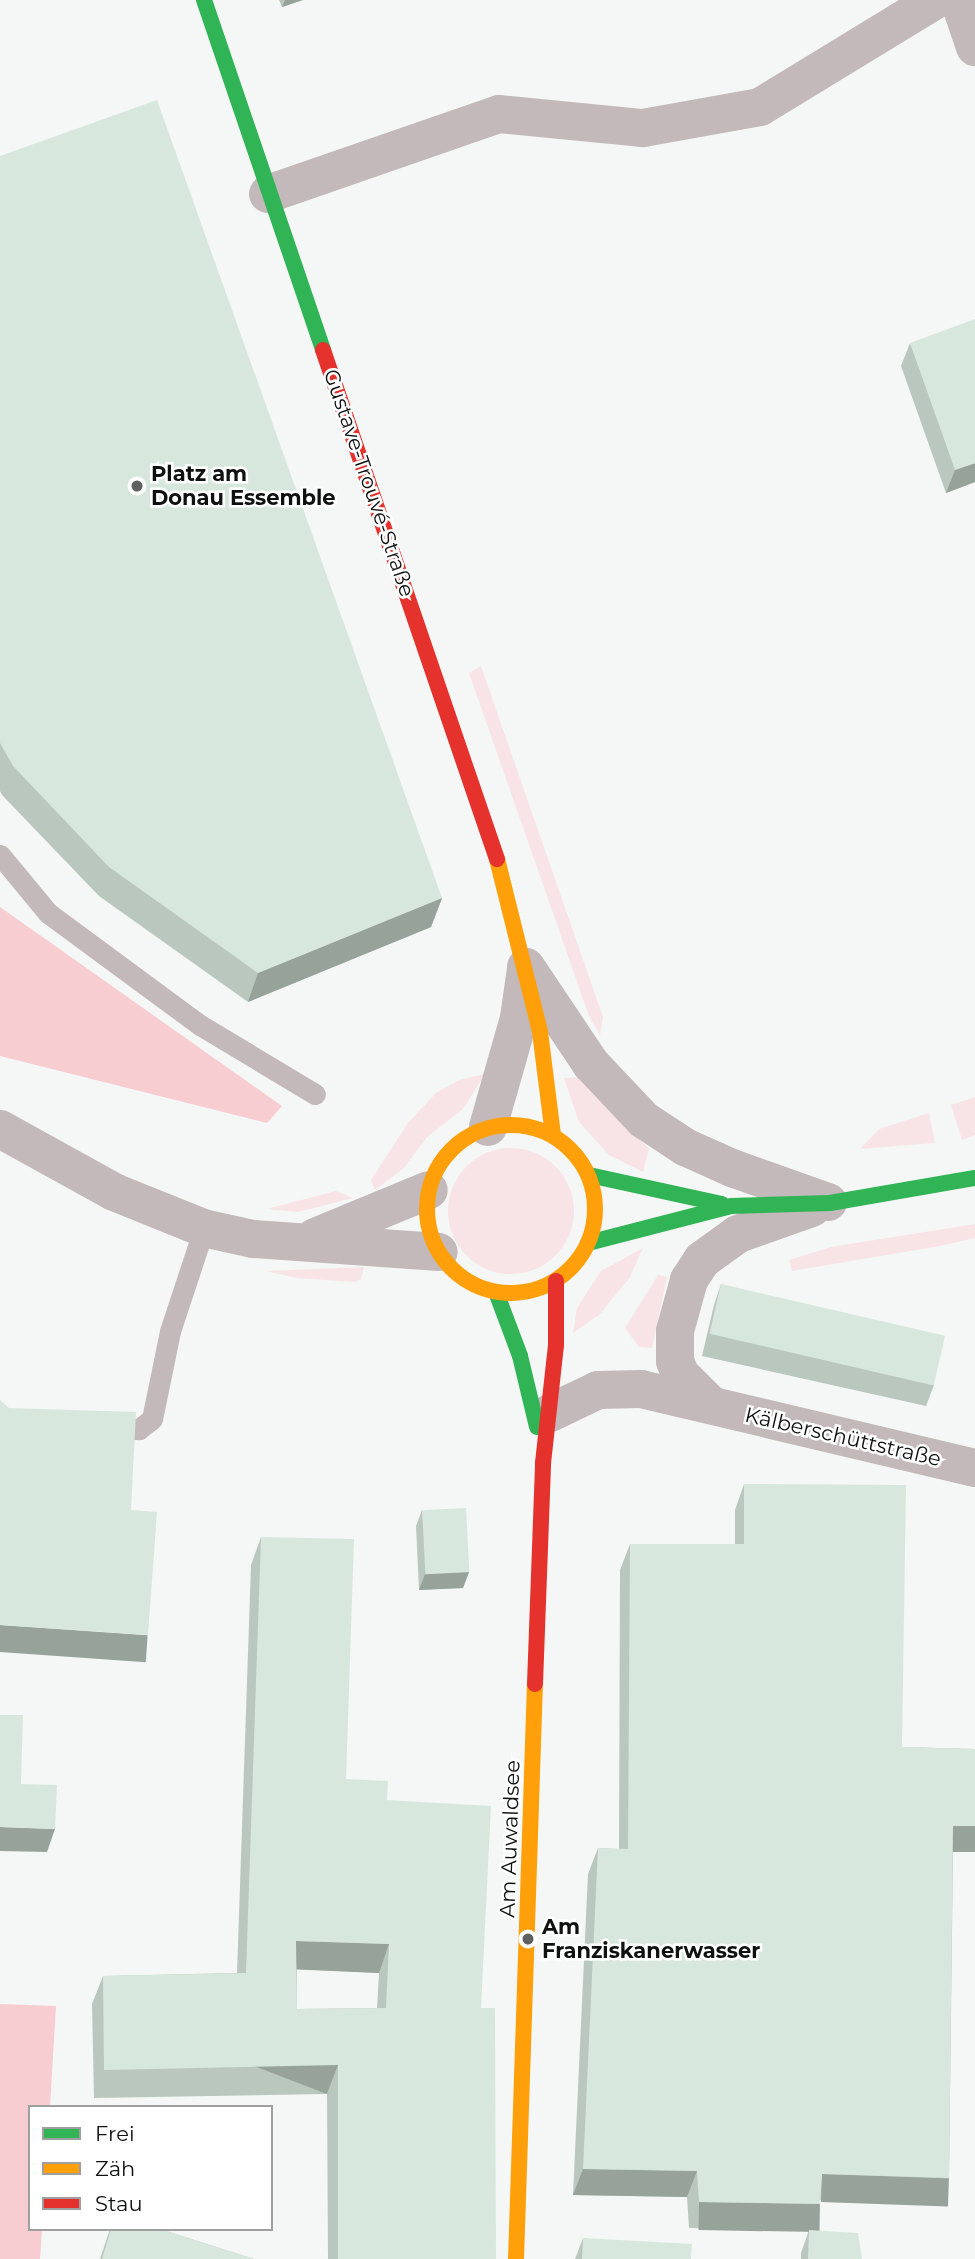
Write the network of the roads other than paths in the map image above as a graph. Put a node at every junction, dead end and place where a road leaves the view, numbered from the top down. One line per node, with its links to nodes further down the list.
1 (205, 0): 5 (street, Gustave-Trouvé-Straße)
2 (935, 0): 5 (street)
3 (959, 0): 4 (street)
4 (975, 47)
5 (268, 194): 7 (street, Gustave-Trouvé-Straße)
6 (0, 855): 8 (lane)
7 (526, 967): 9 (street, Gustave-Trouvé-Straße); 11 (street, Gustave-Trouvé-Straße); 15 (street, Gustave-Trouvé-Straße)
8 (315, 1094)
9 (488, 1127): 11 (street); 14 (street)
10 (0, 1129): 17 (street)
11 (553, 1135): 12 (street)
12 (589, 1175): 16 (street); 19 (street)
13 (975, 1178): 15 (street)
14 (429, 1190): 18 (street); 20 (street)
15 (830, 1203): 16 (street); 23 (street)
16 (730, 1206): 19 (street)
17 (204, 1228): 18 (street); 25 (lane)
18 (307, 1241): 20 (street)
19 (588, 1243): 21 (street)
20 (439, 1252): 22 (street)
21 (556, 1280): 22 (street); 24 (street, Am Auwaldsee)
22 (496, 1292): 26 (street, Am Auwaldsee)
23 (711, 1405): 24 (street, Kälberschüttstraße); 27 (street, Kälberschüttstraße)
24 (550, 1413): 26 (street, Am Auwaldsee)
25 (84, 1426)
26 (543, 1463): 28 (street, Am Auwaldsee)
27 (975, 1468)
28 (516, 2259)

